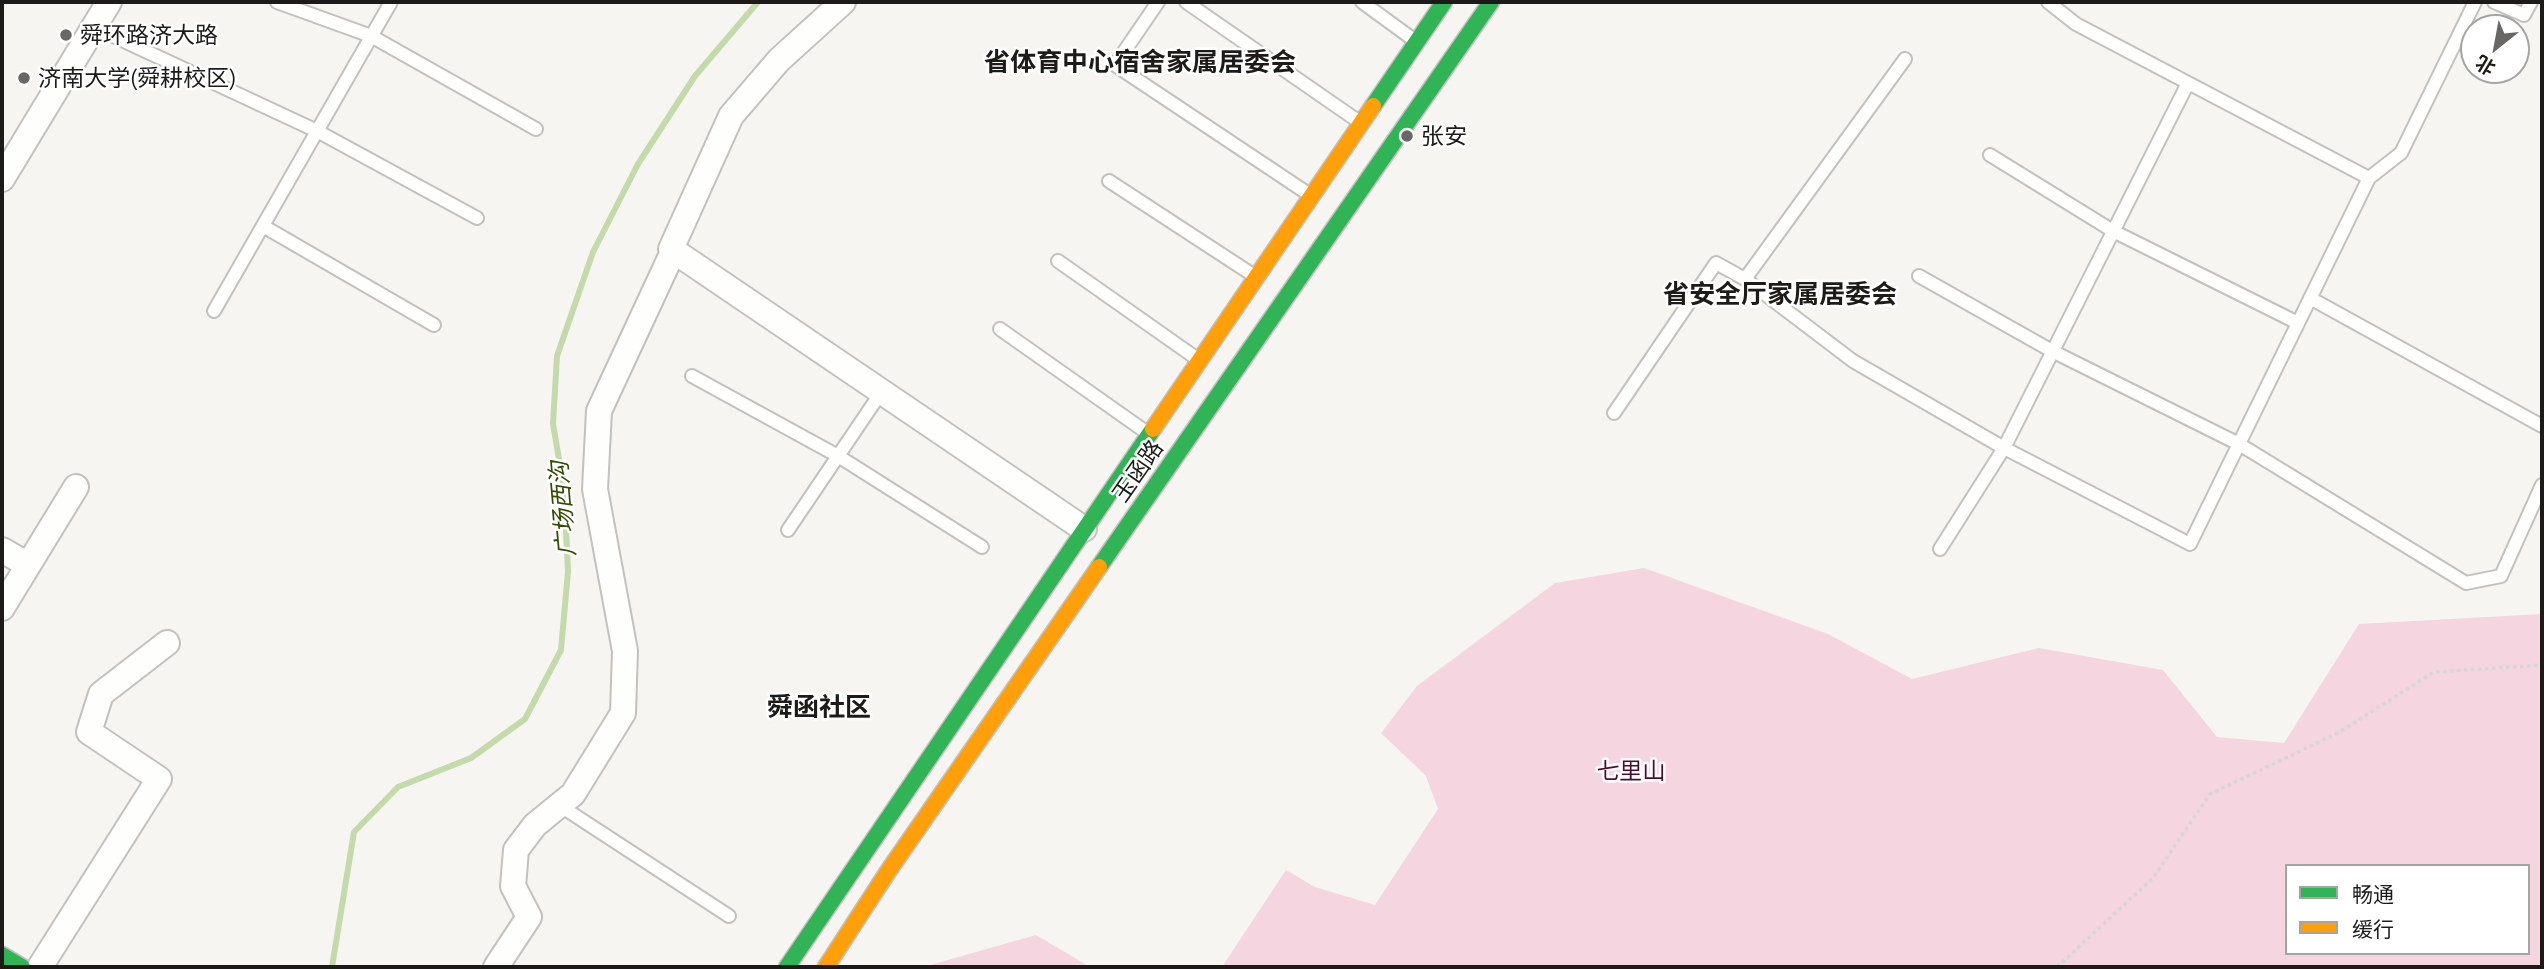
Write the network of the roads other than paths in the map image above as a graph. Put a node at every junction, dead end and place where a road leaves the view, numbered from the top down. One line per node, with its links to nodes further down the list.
1 (109, 2): 14 (street)
2 (277, 2): 15 (lane)
3 (391, 2): 15 (lane)
4 (843, 2): 43 (street)
5 (1158, 2): 26 (lane)
6 (1186, 2): 19 (lane)
7 (1362, 2): 16 (lane)
8 (1444, 2): 16 (main road, 玉函路)
9 (1491, 2): 67 (main road, 玉函路)
10 (2048, 2): 18 (lane)
11 (2475, 2): 23 (lane)
12 (2494, 2): 13 (lane)
13 (2531, 2)
14 (94, 27): 21 (lane); 24 (street)
15 (371, 36): 20 (lane); 21 (lane)
16 (1417, 42): 19 (main road, 玉函路)
17 (1905, 59): 34 (lane)
18 (2188, 83): 23 (lane); 29 (lane)
19 (1362, 123): 26 (main road, 玉函路)
20 (536, 129)
21 (317, 131): 27 (lane); 28 (lane)
22 (1990, 155): 29 (lane)
23 (2369, 178): 35 (lane)
24 (2, 179)
25 (1110, 181): 33 (lane)
26 (1312, 196): 33 (main road, 玉函路)
27 (477, 218)
28 (263, 226): 36 (lane); 38 (lane)
29 (2113, 231): 37 (lane); 40 (lane)
30 (671, 256): 60 (street)
31 (1058, 261): 41 (lane)
32 (1919, 276): 40 (lane)
33 (1256, 277): 41 (main road, 玉函路)
34 (1745, 279): 44 (lane); 48 (lane)
35 (2310, 298): 37 (lane); 45 (lane)
36 (214, 311)
37 (2298, 323): 47 (lane)
38 (434, 325)
39 (1000, 329): 46 (lane)
40 (2052, 351): 47 (lane); 48 (lane)
41 (1200, 360): 46 (main road, 玉函路)
42 (692, 376): 49 (lane)
43 (882, 391): 49 (lane); 52 (street)
44 (1614, 413)
45 (2542, 426)
46 (1149, 434): 52 (main road, 玉函路)
47 (2239, 444): 48 (lane); 50 (lane)
48 (2004, 448): 55 (lane)
49 (838, 456): 53 (lane); 54 (lane)
50 (2542, 485)
51 (76, 487): 57 (street)
52 (1084, 529): 66 (main road, 玉函路)
53 (788, 530)
54 (982, 547)
55 (1940, 549)
56 (2, 550): 57 (street)
57 (28, 565): 58 (street)
58 (2, 608)
59 (167, 643): 64 (street)
60 (559, 805): 61 (lane); 65 (street)
61 (729, 916)
62 (2, 955): 63 (main road)
63 (22, 967)
64 (40, 967)
65 (496, 967)
66 (787, 967)
67 (826, 967)

